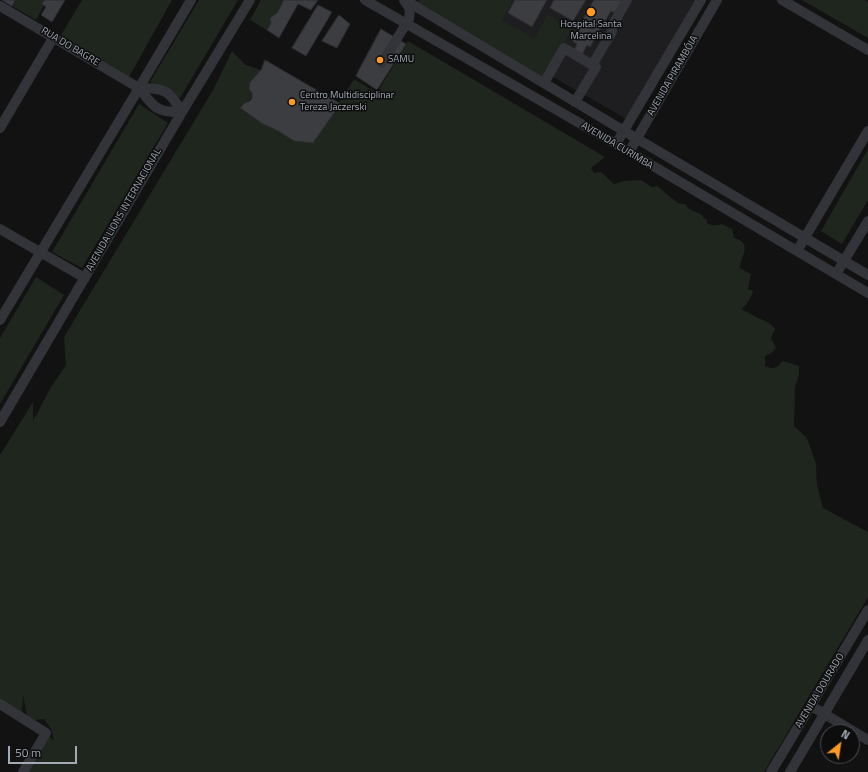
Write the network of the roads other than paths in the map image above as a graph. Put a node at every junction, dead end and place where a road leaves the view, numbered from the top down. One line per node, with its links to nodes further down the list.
1 (190, 0): 16 (street)
2 (250, 0): 18 (street, AVENIDA LIONS INTERNACIONAL)
3 (365, 0): 10 (street, AVENIDA CURIMBA)
4 (405, 0): 10 (street); 15 (street, AVENIDA CURIMBA)
5 (627, 0): 14 (street)
6 (701, 0): 20 (street, AVENIDA PIRAMBÓIA)
7 (717, 0): 22 (street, AVENIDA PIRAMBÓIA)
8 (782, 0): 13 (street)
9 (0, 6): 12 (street, RUA DO BAGRE)
10 (406, 24): 11 (street, AVENIDA CURIMBA); 11 (street)
11 (426, 35): 23 (street, AVENIDA CURIMBA)
12 (53, 38): 16 (street, RUA DO BAGRE); 19 (street)
13 (868, 50)
14 (592, 65): 15 (street); 17 (street)
15 (544, 83): 17 (street, AVENIDA CURIMBA)
16 (139, 88): 18 (street, RUA DO BAGRE); 18 (street, RUA DO BAGRE); 29 (street)
17 (575, 102): 20 (street, AVENIDA CURIMBA)
18 (182, 112): 33 (street, AVENIDA LIONS INTERNACIONAL)
19 (0, 128)
20 (624, 131): 22 (street, AVENIDA CURIMBA); 23 (street, AVENIDA PIRAMBÓIA)
21 (868, 131): 27 (street)
22 (637, 139): 24 (street, AVENIDA PIRAMBÓIA); 27 (street, AVENIDA CURIMBA)
23 (616, 144): 24 (street, AVENIDA CURIMBA)
24 (629, 152): 28 (street, AVENIDA CURIMBA)
25 (868, 221): 30 (street)
26 (0, 229): 29 (street)
27 (805, 238): 28 (street); 30 (street, AVENIDA CURIMBA)
28 (797, 251): 31 (street, AVENIDA CURIMBA)
29 (41, 253): 33 (street); 35 (street)
30 (843, 261): 31 (street); 32 (street, AVENIDA CURIMBA)
31 (836, 274): 34 (street, AVENIDA CURIMBA)
32 (868, 275)
33 (85, 278): 36 (street, AVENIDA LIONS INTERNACIONAL)
34 (868, 293)
35 (0, 320)
36 (0, 422)
37 (868, 610): 40 (street, AVENIDA DOURADO)
38 (868, 640): 41 (street, AVENIDA DOURADO)
39 (0, 704): 43 (street)
40 (811, 706): 41 (street); 44 (street, AVENIDA DOURADO)
41 (824, 714): 42 (street); 45 (street, AVENIDA DOURADO)
42 (868, 740)
43 (23, 772)
44 (771, 772)
45 (790, 772)

